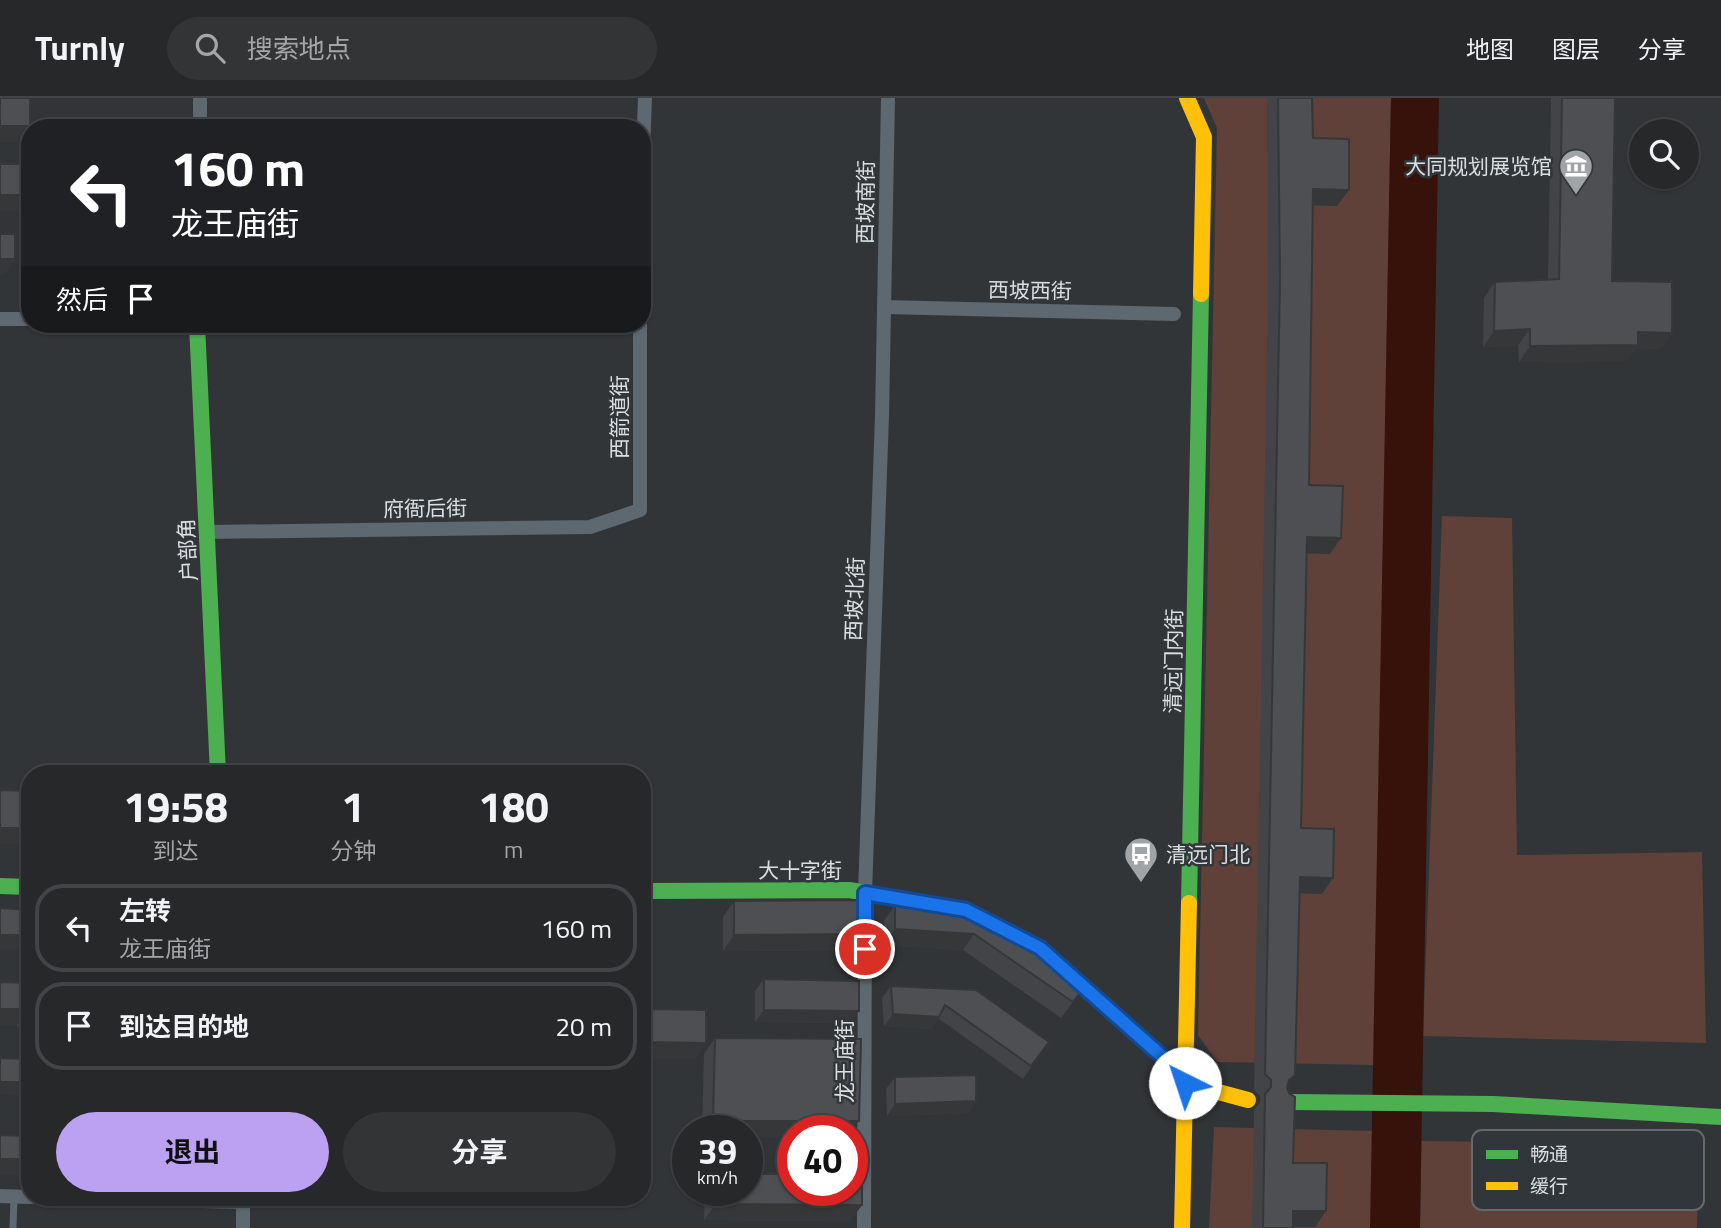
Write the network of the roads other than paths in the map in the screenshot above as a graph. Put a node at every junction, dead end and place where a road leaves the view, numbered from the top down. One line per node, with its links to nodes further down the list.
1 (200, 98): 5 (street)
2 (645, 98): 6 (street)
3 (888, 98): 7 (street, 西坡南街)
4 (1187, 98): 22 (main road, 清远门内街)
5 (200, 119)
6 (644, 119)
7 (885, 307): 8 (street, 西坡西街); 19 (street, 西坡北街)
8 (1174, 314)
9 (0, 319): 10 (street)
10 (21, 319)
11 (197, 333): 14 (main road, 户部角)
12 (640, 333): 13 (street, 西箭道街)
13 (640, 510): 14 (street, 府衙后街)
14 (207, 532): 15 (main road, 户部角)
15 (218, 765)
16 (0, 886): 17 (main road)
17 (21, 887)
18 (651, 891): 19 (main road, 大十字街)
19 (865, 893): 20 (main road, 大十字街); 30 (street, 龙王庙街)
20 (1040, 948)
21 (1057, 963): 22 (main road)
22 (1185, 1083): 23 (main road); 31 (main road, 清远门内街)
23 (1248, 1100)
24 (1288, 1102): 25 (main road)
25 (1721, 1117)
26 (7, 1196): 28 (lane)
27 (243, 1206): 29 (street)
28 (13, 1228)
29 (243, 1228)
30 (864, 1228)
31 (1182, 1228)

